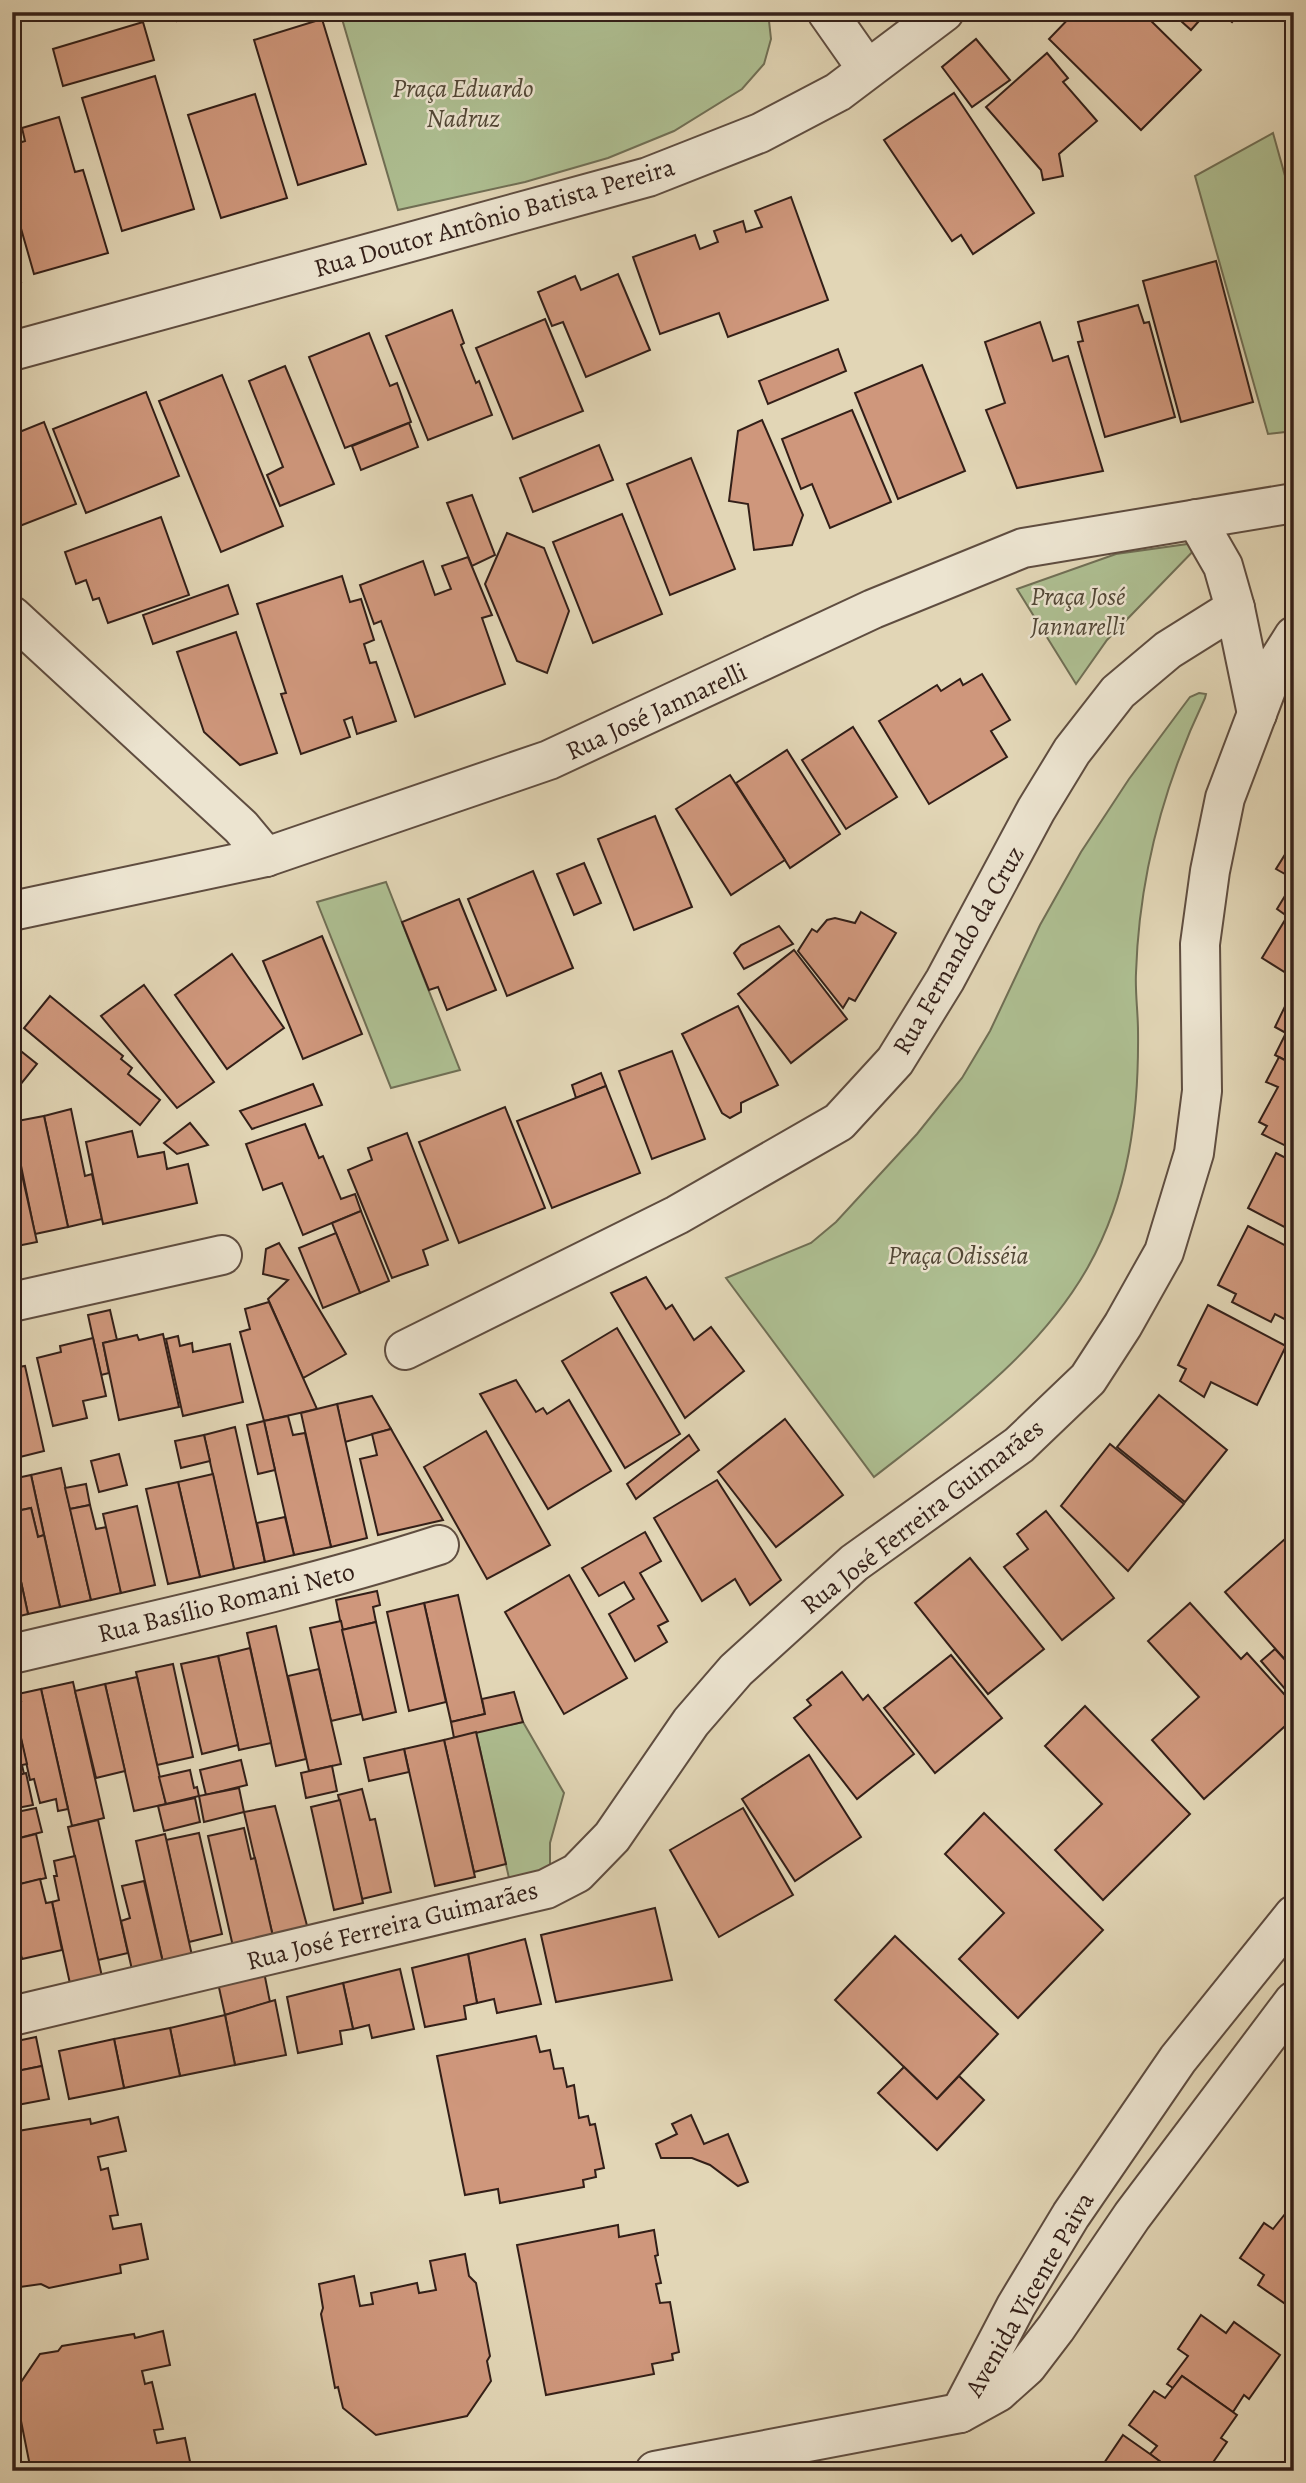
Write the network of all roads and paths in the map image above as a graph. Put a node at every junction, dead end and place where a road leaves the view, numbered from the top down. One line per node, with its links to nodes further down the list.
1 (827, 12): 3 (street)
2 (944, 12): 3 (street, Rua Doutor Antônio Batista Pereira)
3 (867, 69): 4 (street, Rua Doutor Antônio Batista Pereira)
4 (12, 351)
5 (1294, 503): 6 (street, Rua José Jannarelli)
6 (1196, 519): 7 (street); 11 (street, Rua José Jannarelli)
7 (1235, 608): 10 (street); 15 (street, Rua Fernando da Cruz)
8 (12, 616): 11 (street)
9 (1294, 636): 10 (street, Rua José Ferreira Guimarães)
10 (1257, 714): 20 (street, Rua José Ferreira Guimarães)
11 (266, 857): 12 (street, Rua José Jannarelli)
12 (12, 911)
13 (222, 1255): 14 (street)
14 (12, 1302)
15 (405, 1350)
16 (439, 1545): 17 (street, Rua Basílio Romani Neto)
17 (12, 1654)
18 (1294, 1915): 21 (street, Avenida Vicente Paiva)
19 (1294, 2001): 21 (street, Avenida Vicente Paiva)
20 (12, 2016)
21 (960, 2413): 22 (street)
22 (655, 2471)

